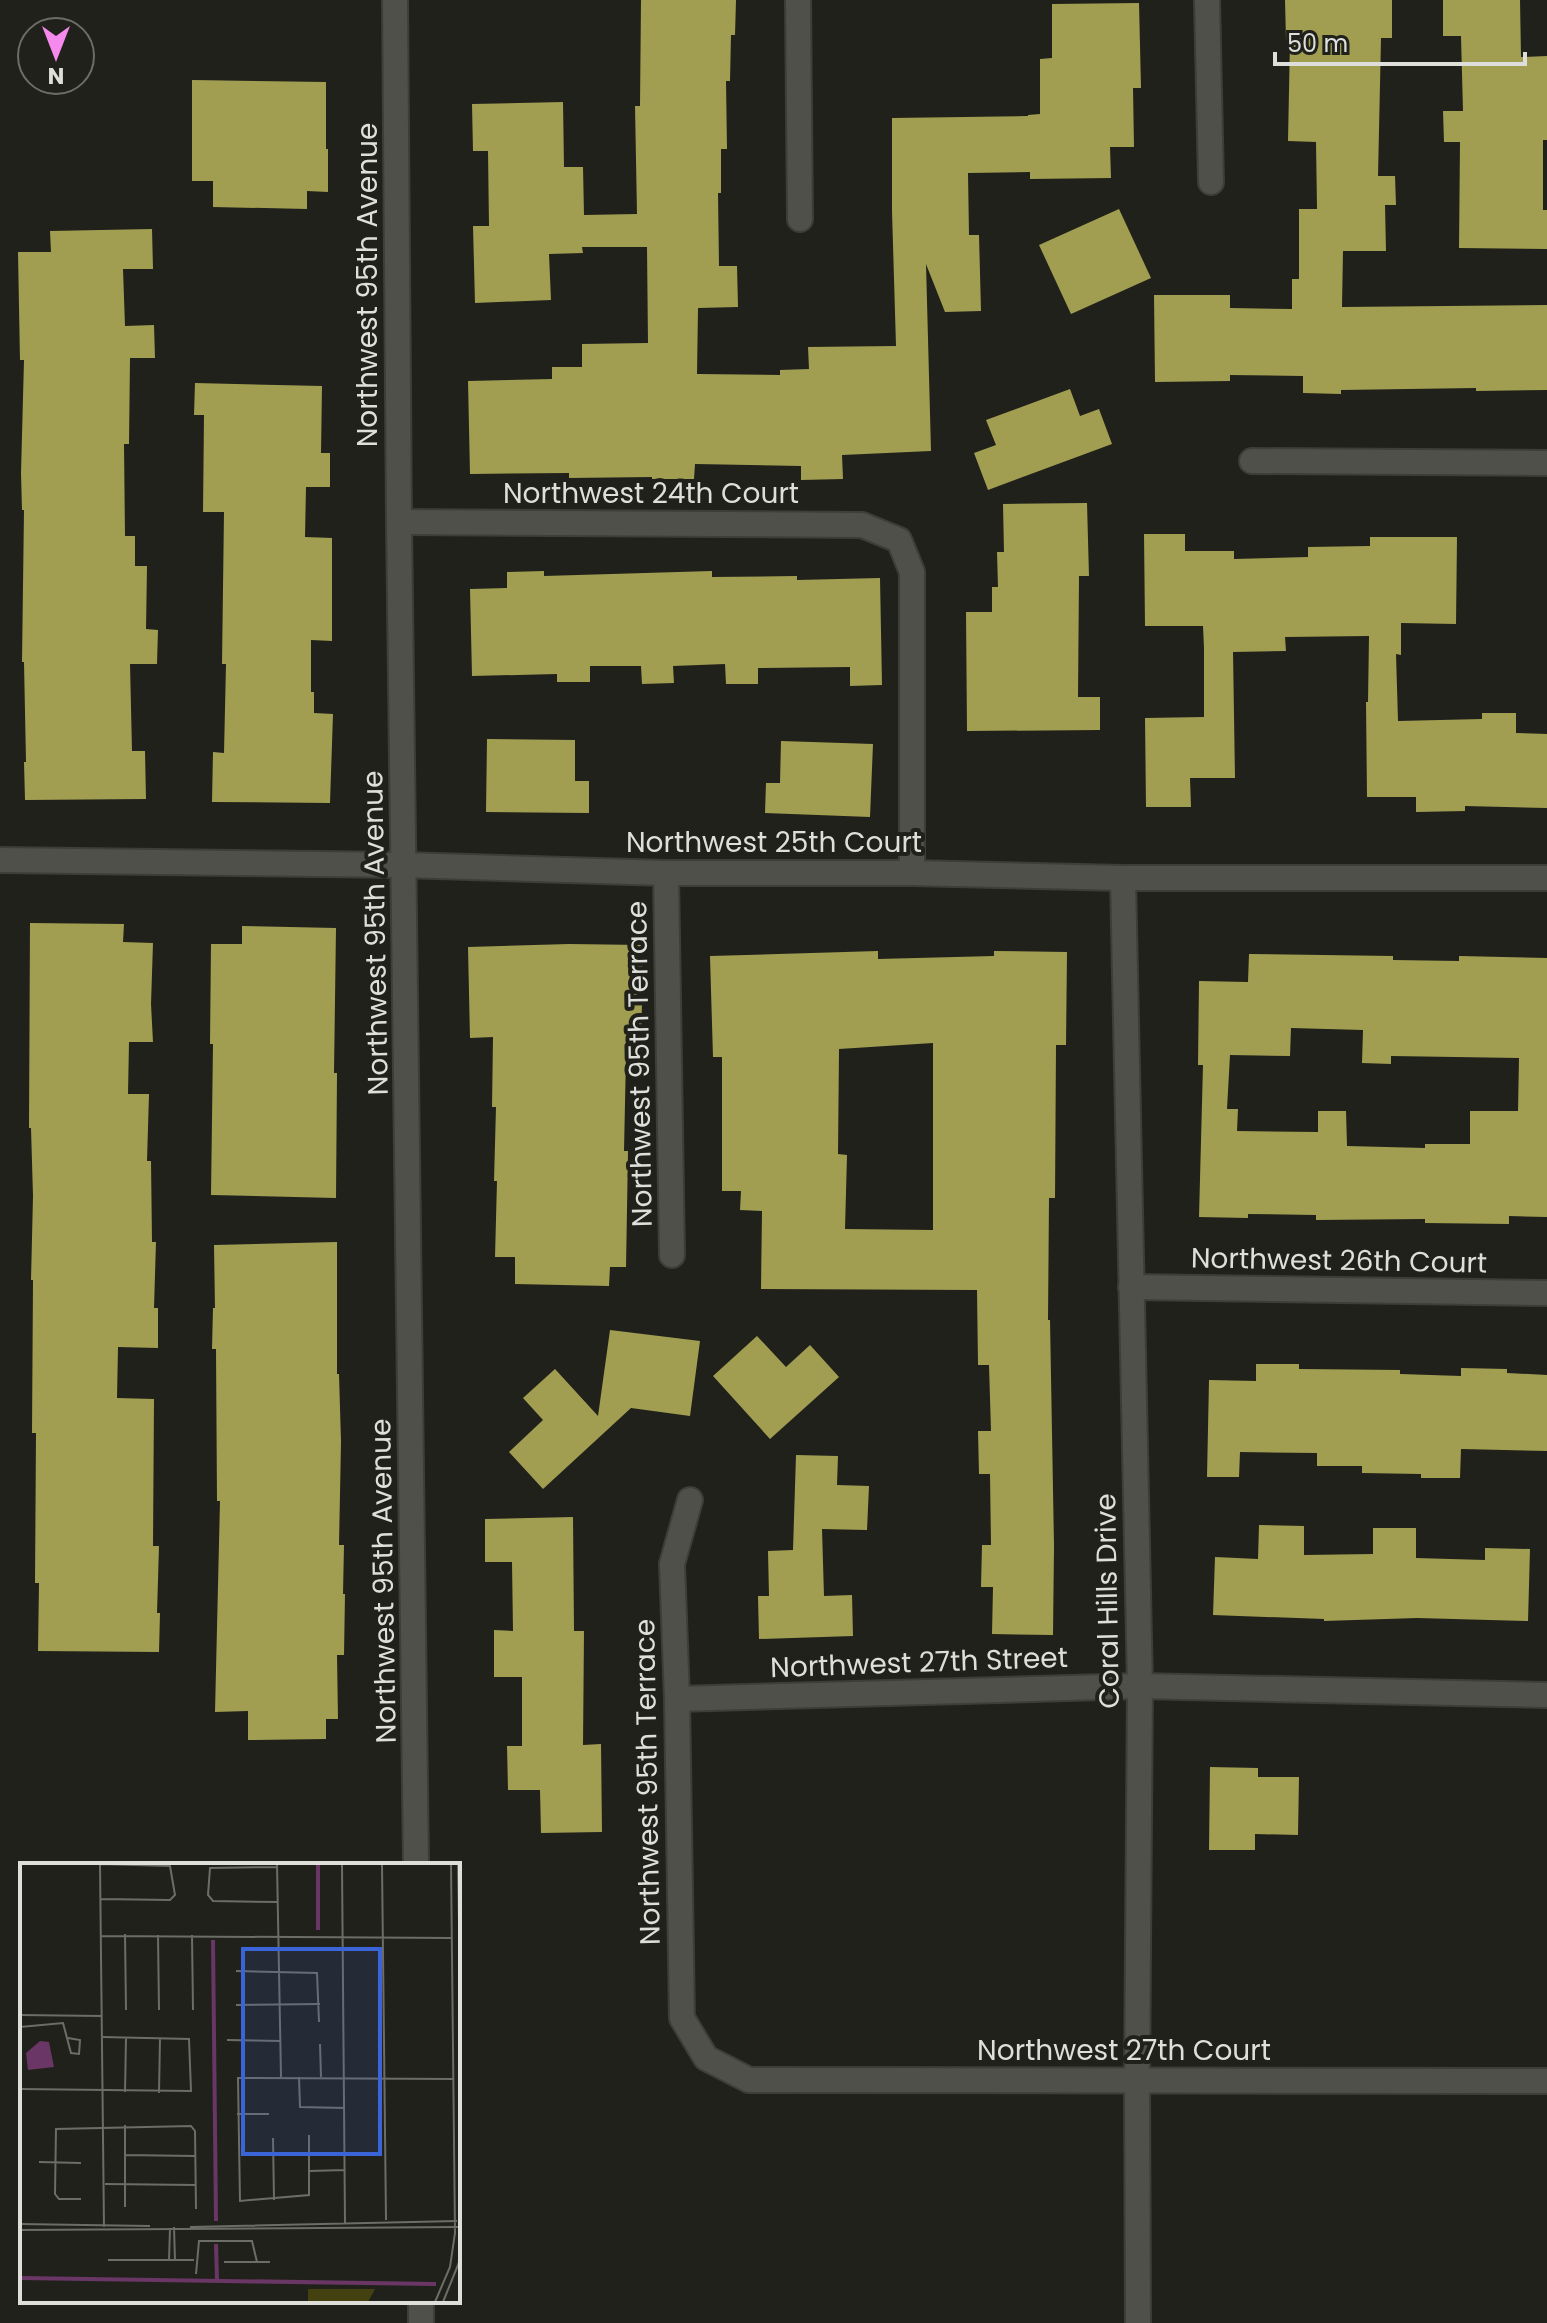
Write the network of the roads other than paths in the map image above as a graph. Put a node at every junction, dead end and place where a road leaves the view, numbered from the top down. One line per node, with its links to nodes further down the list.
1 (395, 0): 8 (street, Northwest 95th Avenue)
2 (798, 0): 5 (street)
3 (1207, 0): 4 (street)
4 (1211, 182)
5 (800, 219)
6 (1252, 461): 7 (street)
7 (1547, 463)
8 (399, 522): 10 (street, Northwest 95th Avenue); 12 (street, Northwest 24th Court)
9 (0, 860): 10 (street, Northwest 25th Court)
10 (404, 865): 11 (street, Northwest 25th Court); 22 (street, Northwest 95th Avenue)
11 (666, 873): 12 (street, Northwest 25th Court); 15 (street, Northwest 95th Terrace)
12 (912, 873): 13 (street, Northwest 25th Court)
13 (1123, 878): 14 (street, Northwest 25th Court); 16 (street, Coral Hills Drive)
14 (1547, 878)
15 (672, 1255)
16 (1131, 1287): 17 (street, Northwest 26th Court); 19 (street, Coral Hills Drive)
17 (1547, 1293)
18 (690, 1500): 21 (street, Northwest 95th Terrace)
19 (1140, 1686): 20 (street, Northwest 27th Street); 21 (street, Northwest 27th Street); 24 (street, Coral Hills Drive)
20 (1547, 1695)
21 (677, 1699): 23 (street, Northwest 95th Terrace)
22 (416, 1863)
23 (706, 2058): 24 (street, Northwest 27th Court)
24 (1137, 2080): 25 (street, Northwest 27th Court); 26 (street, Coral Hills Drive)
25 (1547, 2081)
26 (1138, 2323)

